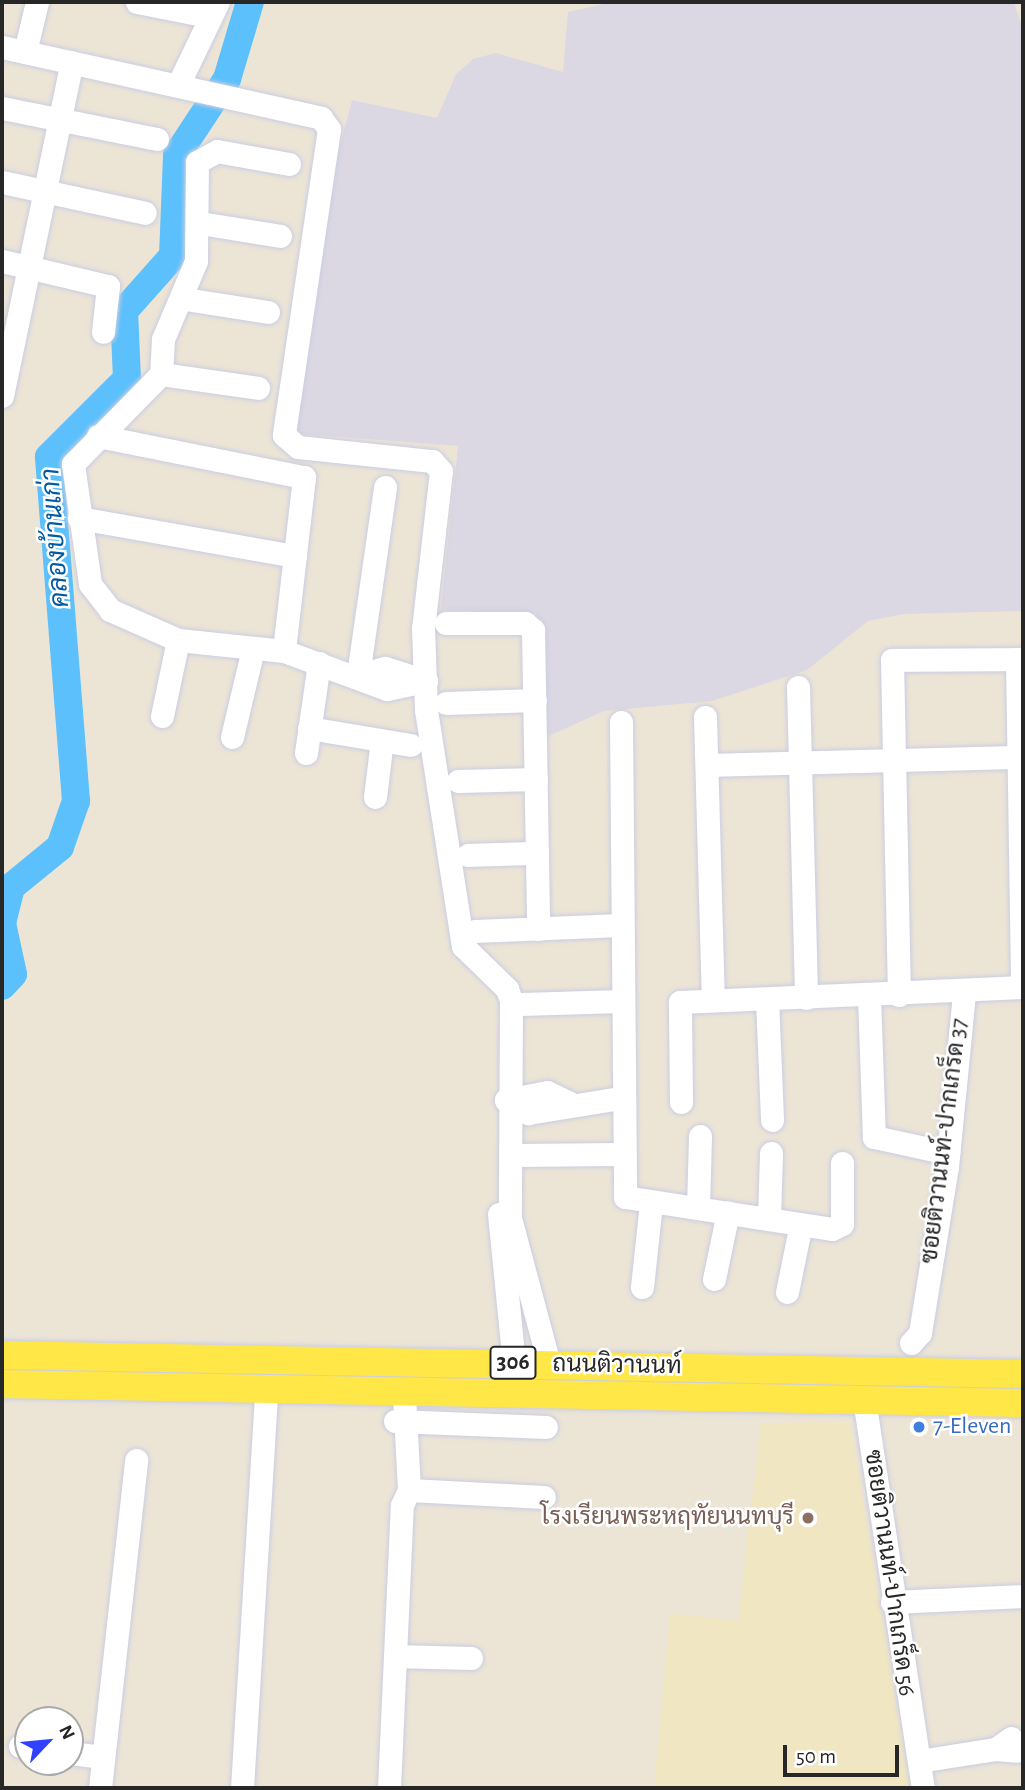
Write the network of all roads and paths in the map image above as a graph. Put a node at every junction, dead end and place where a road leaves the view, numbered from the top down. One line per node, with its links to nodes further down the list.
1 (24, 2): 5 (street)
2 (37, 2): 5 (street)
3 (137, 2): 4 (street)
4 (213, 9): 7 (street)
5 (12, 49): 6 (street)
6 (72, 61): 7 (street); 9 (street)
7 (182, 86): 37 (street)
8 (2, 108): 9 (street)
9 (55, 119): 10 (street); 13 (street)
10 (157, 139)
11 (289, 164): 15 (street)
12 (2, 182): 13 (street)
13 (42, 189): 14 (street); 18 (street)
14 (145, 213)
15 (200, 223): 16 (street); 19 (street)
16 (280, 236)
17 (2, 261): 18 (street)
18 (27, 266): 21 (street); 22 (street)
19 (185, 299): 20 (street); 23 (street)
20 (268, 312)
21 (103, 332)
22 (8, 338): 25 (street)
23 (161, 374): 24 (street); 26 (street)
24 (258, 388)
25 (2, 396)
26 (98, 436): 28 (street); 29 (street)
27 (385, 487): 36 (street)
28 (79, 518): 29 (street); 31 (street)
29 (295, 556): 33 (street)
30 (446, 623): 39 (street)
31 (178, 640): 32 (street); 41 (street)
32 (253, 649): 33 (street); 45 (street)
33 (284, 651): 35 (street)
34 (1020, 659): 49 (street); 50 (street)
35 (319, 663): 36 (street); 44 (street)
36 (358, 675): 37 (street)
37 (426, 681): 71 (street)
38 (798, 687): 51 (street)
39 (535, 700): 40 (street); 53 (street)
40 (446, 703)
41 (162, 716)
42 (705, 718): 52 (street)
43 (621, 722): 58 (street)
44 (310, 728): 46 (street); 48 (street)
45 (232, 737)
46 (382, 740): 47 (street); 55 (street)
47 (411, 745)
48 (306, 753)
49 (1021, 757): 50 (street); 61 (street)
50 (893, 759): 51 (street); 63 (street)
51 (800, 762): 52 (street); 65 (street)
52 (707, 765): 67 (street)
53 (536, 779): 54 (street); 56 (street)
54 (458, 781)
55 (375, 797)
56 (537, 853): 57 (street); 59 (street)
57 (468, 855)
58 (621, 925): 59 (street); 68 (street)
59 (538, 929): 60 (street)
60 (475, 932)
61 (1023, 987): 62 (street)
62 (964, 994): 63 (street); 76 (street, ซอยติวานนท์-ปากเกร็ด 37)
63 (899, 995): 64 (street)
64 (869, 996): 65 (street); 76 (street)
65 (806, 998): 66 (street)
66 (767, 999): 67 (street); 73 (street)
67 (713, 1000): 72 (street)
68 (621, 1001): 69 (street); 70 (street)
69 (521, 1004)
70 (621, 1098): 71 (street); 77 (street)
71 (506, 1100): 78 (street)
72 (681, 1102)
73 (772, 1120)
74 (700, 1136): 82 (street)
75 (771, 1153): 84 (street)
76 (948, 1153): 93 (street, ซอยติวานนท์-ปากเกร็ด 37)
77 (621, 1154): 78 (street); 81 (street)
78 (511, 1155): 80 (street)
79 (842, 1163): 85 (street)
80 (510, 1193): 91 (street); 92 (street)
81 (651, 1203): 82 (street); 87 (street)
82 (698, 1208): 83 (street)
83 (728, 1212): 84 (street); 86 (street)
84 (769, 1218): 85 (street)
85 (801, 1224): 88 (street)
86 (714, 1279)
87 (642, 1287)
88 (786, 1292)
89 (2, 1355): 90 (main road, ถนนติวานนท์ / 306)
90 (184, 1359): 91 (main road, ถนนติวานนท์ / 306); 96 (main road)
91 (514, 1363): 92 (main road, ถนนติวานนท์ / 306)
92 (548, 1364): 93 (main road, ถนนติวานนท์ / 306)
93 (908, 1371): 94 (main road, ถนนติวานนท์ / 306)
94 (1023, 1374)
95 (2, 1384): 96 (main road, ถนนติวานนท์ / 306)
96 (183, 1388): 97 (main road, ถนนติวานนท์ / 306)
97 (266, 1390): 100 (main road, ถนนติวานนท์ / 306); 114 (street)
98 (864, 1399): 99 (main road, ถนนติวานนท์ / 306); 100 (main road, ถนนติวานนท์ / 306); 106 (street, ซอยติวานนท์-ปากเกร็ด 56)
99 (1023, 1403)
100 (403, 1410): 101 (street); 104 (street)
101 (546, 1427)
102 (136, 1460): 111 (street)
103 (544, 1497): 104 (street)
104 (405, 1498): 107 (street)
105 (1023, 1596): 106 (street)
106 (892, 1602): 112 (street, ซอยติวานนท์-ปากเกร็ด 56)
107 (395, 1656): 108 (street); 115 (street)
108 (471, 1658)
109 (1008, 1746): 112 (street)
110 (84, 1755): 111 (street)
111 (103, 1757): 113 (street)
112 (919, 1762): 116 (street, ซอยติวานนท์-ปากเกร็ด 56)
113 (100, 1788)
114 (242, 1788)
115 (389, 1788)
116 (923, 1788)

